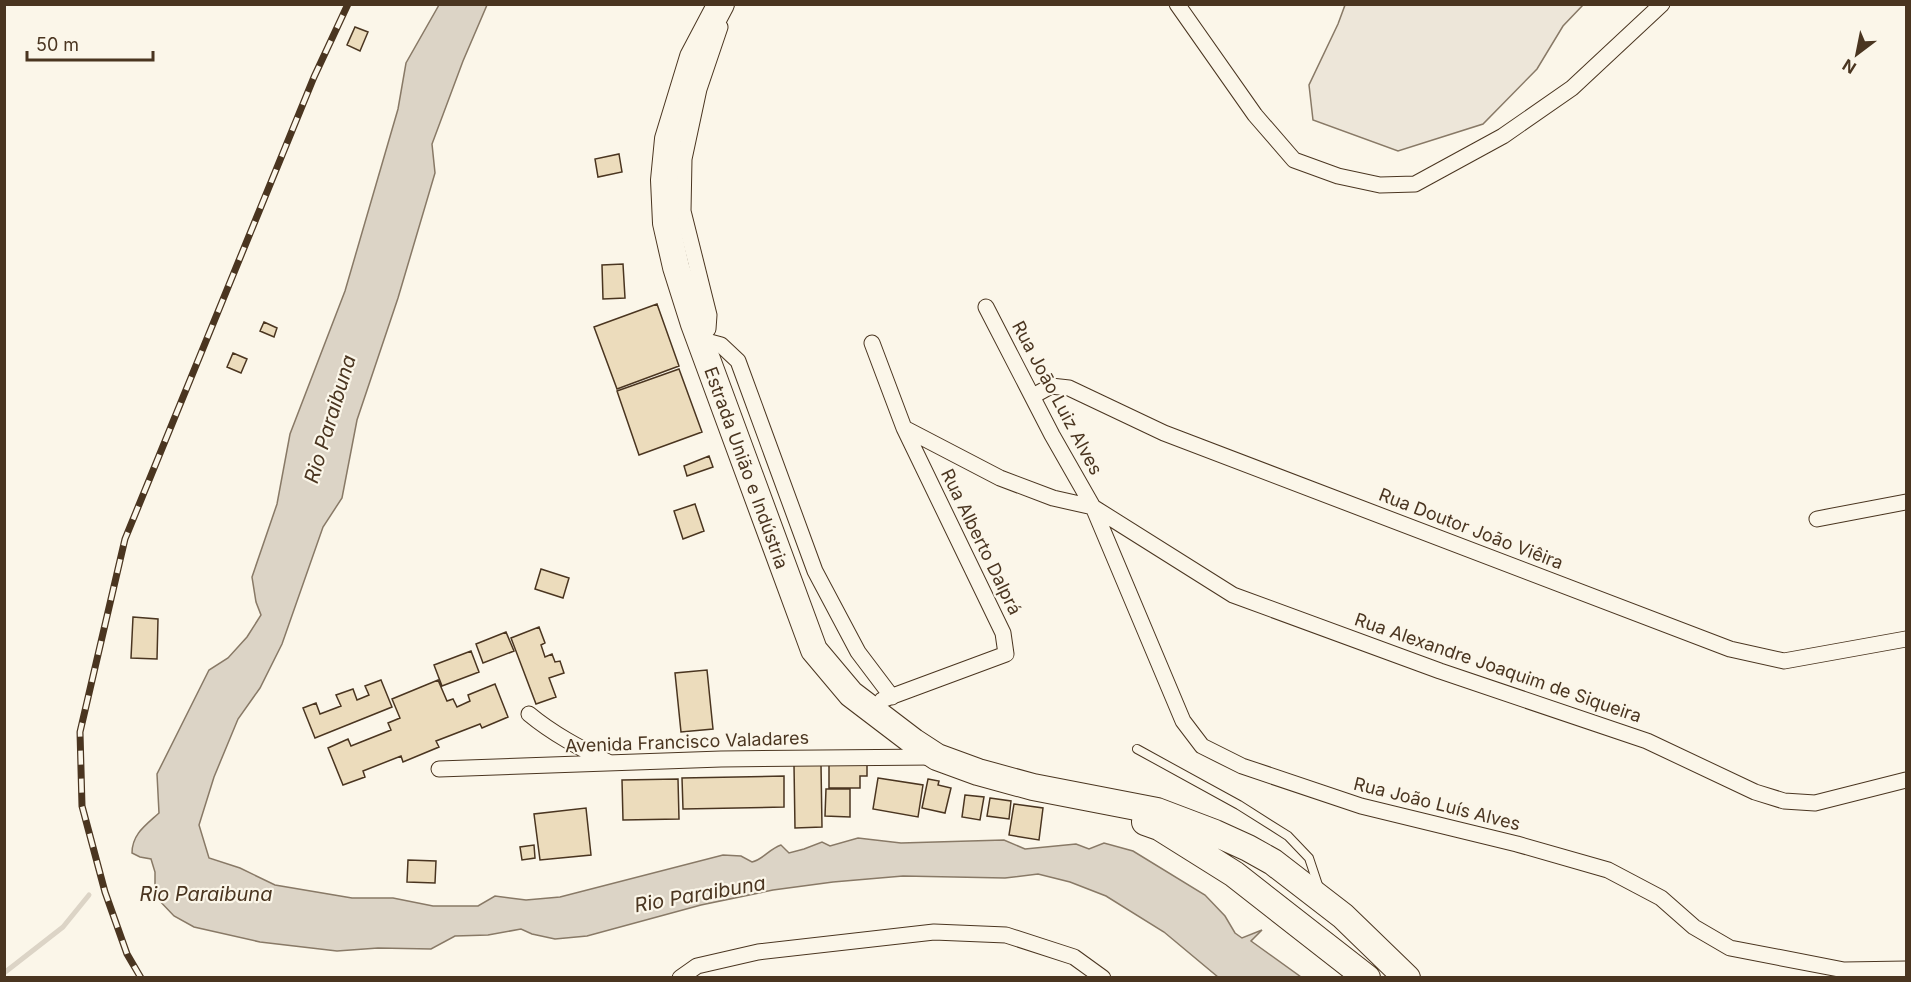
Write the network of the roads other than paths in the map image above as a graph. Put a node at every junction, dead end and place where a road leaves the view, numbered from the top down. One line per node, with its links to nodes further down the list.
1 (721, 4): 5 (highway, Estrada União e Indústria)
2 (727, 4): 5 (street)
3 (1177, 4): 4 (street)
4 (1662, 4)
5 (682, 250): 7 (highway, Estrada União e Indústria)
6 (986, 307): 9 (street, Rua Joāo Luiz Alves)
7 (699, 339): 15 (street); 16 (highway, Estrada União e Indústria)
8 (872, 343): 10 (street, Rua Alberto Dalprá)
9 (1033, 396): 12 (street, Rua Joāo Luiz Alves); 14 (street, Rua Doutor João Viêira)
10 (903, 428): 12 (street); 15 (street, Rua Alberto Dalprá)
11 (1906, 502): 13 (street)
12 (1093, 507): 22 (street, Rua Alexandre Joaquim de Siqueira); 26 (street, Rua João Luís Alves)
13 (1817, 519)
14 (1906, 639)
15 (892, 697): 16 (street, Rua Alberto Dalprá)
16 (865, 706): 19 (highway, Estrada União e Indústria)
17 (529, 714): 20 (street)
18 (1137, 748): 24 (lane)
19 (937, 756): 20 (street, Avenida Francisco Valadares); 23 (highway, Estrada União e Indústria)
20 (611, 763): 21 (street, Avenida Francisco Valadares)
21 (439, 769)
22 (1906, 780)
23 (1060, 791): 24 (highway); 29 (highway)
24 (1323, 900): 25 (highway)
25 (1399, 969): 30 (street)
26 (1906, 969)
27 (680, 978): 28 (street)
28 (1102, 978)
29 (1367, 978)
30 (1371, 978)

